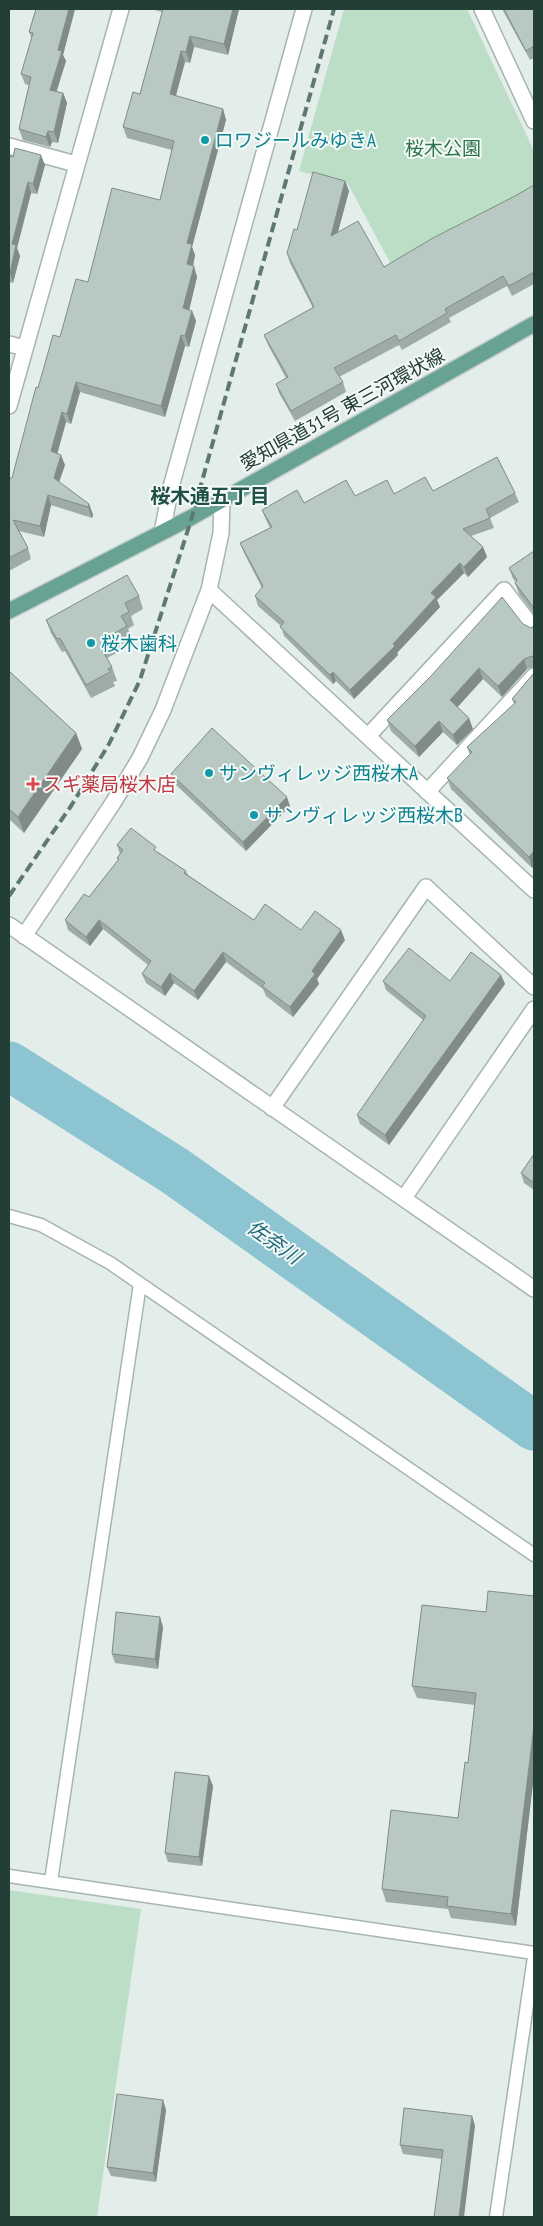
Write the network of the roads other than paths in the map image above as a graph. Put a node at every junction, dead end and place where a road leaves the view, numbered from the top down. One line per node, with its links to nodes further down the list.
1 (121, 9): 6 (street)
2 (304, 9): 12 (street)
3 (482, 9): 4 (street)
4 (534, 121)
5 (9, 146): 6 (street)
6 (76, 164): 9 (street)
7 (534, 324): 11 (main road, 愛知県道31号 東三河環状線)
8 (9, 344): 9 (street)
9 (25, 348): 10 (street)
10 (9, 406)
11 (222, 500): 12 (main road, 愛知県道31号 東三河環状線); 13 (street)
12 (162, 532): 14 (main road, 愛知県道31号 東三河環状線)
13 (209, 590): 17 (street); 21 (street)
14 (9, 611)
15 (534, 629): 17 (street)
16 (534, 676): 18 (street)
17 (368, 736): 18 (street)
18 (427, 792): 19 (street)
19 (534, 890)
20 (9, 925): 21 (street)
21 (24, 936): 24 (street)
22 (534, 987): 24 (street)
23 (534, 1009): 25 (street)
24 (272, 1108): 25 (street)
25 (404, 1198): 28 (street)
26 (9, 1216): 27 (lane)
27 (140, 1284): 29 (lane); 31 (lane)
28 (534, 1289)
29 (534, 1555)
30 (9, 1876): 31 (lane)
31 (51, 1881): 32 (lane)
32 (534, 1953)
33 (534, 1957): 34 (lane)
34 (528, 2041): 35 (lane)
35 (496, 2217)

